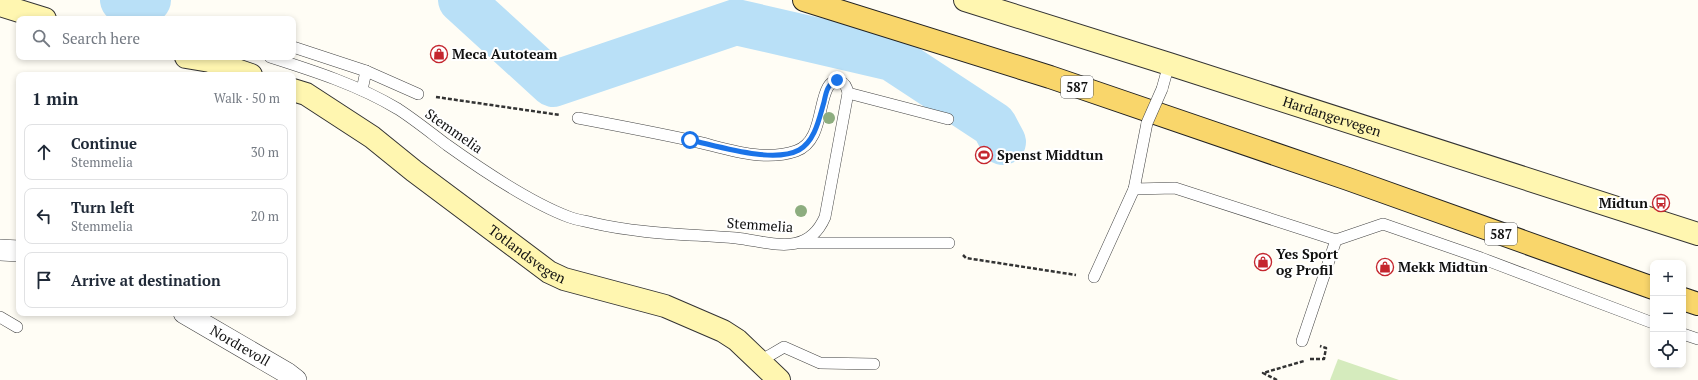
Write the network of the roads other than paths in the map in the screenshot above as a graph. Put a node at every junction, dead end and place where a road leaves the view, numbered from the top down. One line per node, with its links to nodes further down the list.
1 (804, 0): 25 (main road, 587)
2 (965, 0): 8 (main road, Hardangervegen)
3 (0, 5): 4 (main road)
4 (35, 16)
5 (296, 48): 9 (lane)
6 (215, 60): 10 (main road)
7 (279, 60): 11 (lane)
8 (1169, 64): 17 (lane, bridge); 18 (main road, Hardangervegen)
9 (366, 71): 11 (lane); 14 (lane)
10 (244, 72)
11 (362, 90): 20 (lane, Stemmelia)
12 (296, 91): 35 (main road, Totlandsvegen)
13 (848, 93): 15 (lane); 16 (lane); 20 (lane, Stemmelia)
14 (418, 94)
15 (578, 118)
16 (948, 119)
17 (1134, 189): 19 (lane); 24 (lane)
18 (1698, 234)
19 (1336, 240): 30 (lane); 34 (lane)
20 (799, 243): 21 (lane)
21 (949, 243)
22 (0, 250): 23 (street)
23 (16, 251)
24 (1094, 277)
25 (1650, 287)
26 (1686, 300): 27 (main road)
27 (1698, 304)
28 (189, 316): 37 (street, Nordrevoll)
29 (0, 317): 31 (lane)
30 (1650, 322)
31 (17, 327)
32 (1686, 335): 33 (lane)
33 (1698, 339)
34 (1302, 341)
35 (760, 361): 36 (lane); 38 (main road, Totlandsvegen)
36 (874, 364)
37 (296, 380)
38 (779, 380)

